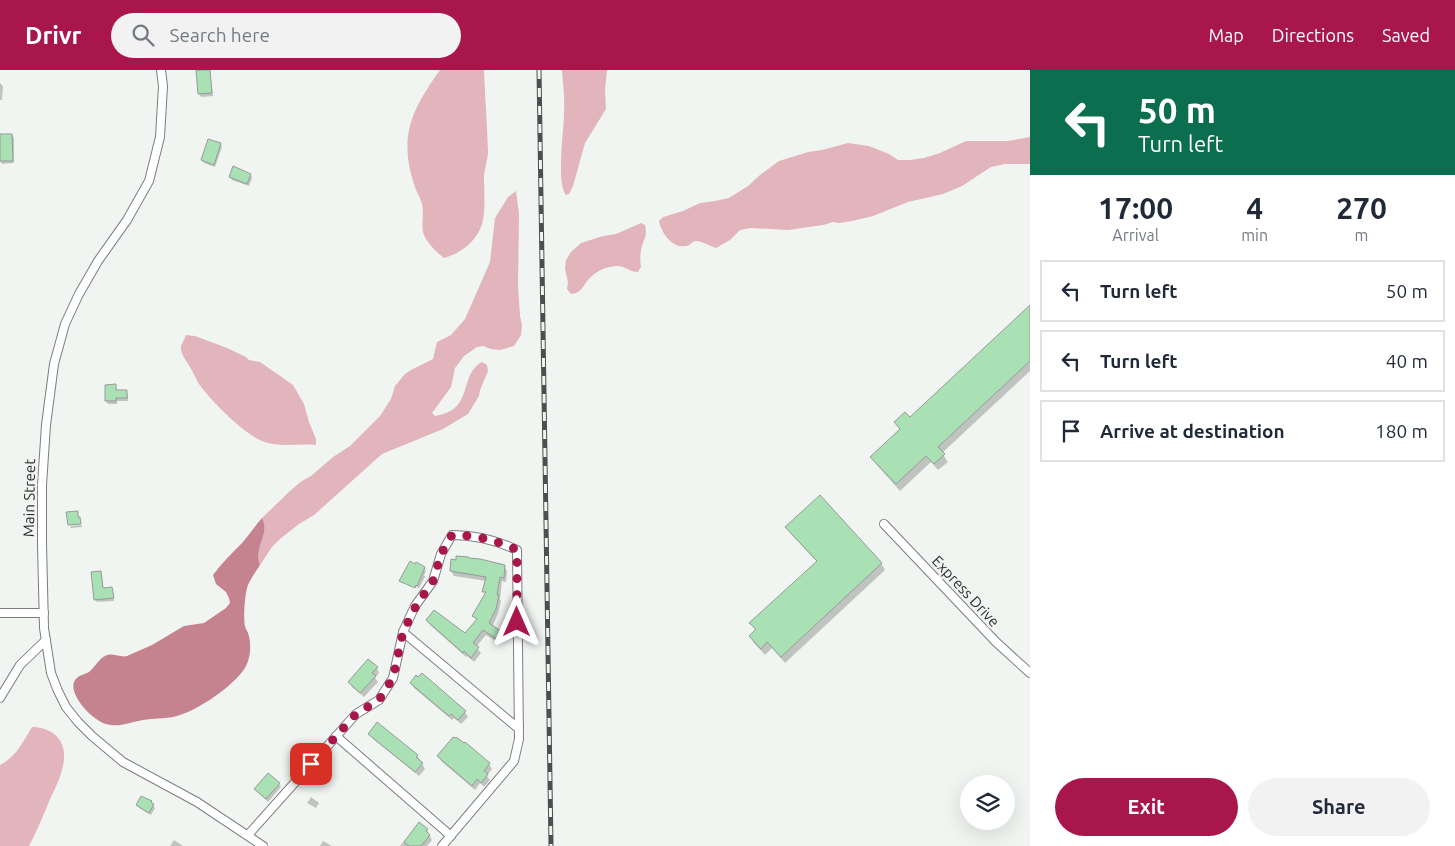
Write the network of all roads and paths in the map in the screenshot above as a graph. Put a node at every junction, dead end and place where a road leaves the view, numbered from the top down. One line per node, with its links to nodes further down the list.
1 (161, 70): 3 (street, Main Street)
2 (884, 524): 7 (street, Express Drive)
3 (44, 613): 4 (street); 6 (street, Main Street)
4 (0, 614)
5 (403, 632): 9 (street); 9 (street); 10 (street)
6 (46, 640): 8 (street); 11 (street, Main Street)
7 (1030, 673)
8 (0, 698)
9 (519, 728): 12 (street)
10 (336, 736): 11 (street); 12 (street)
11 (248, 836): 13 (street, Main Street)
12 (451, 836): 14 (street)
13 (263, 846)
14 (442, 846)

